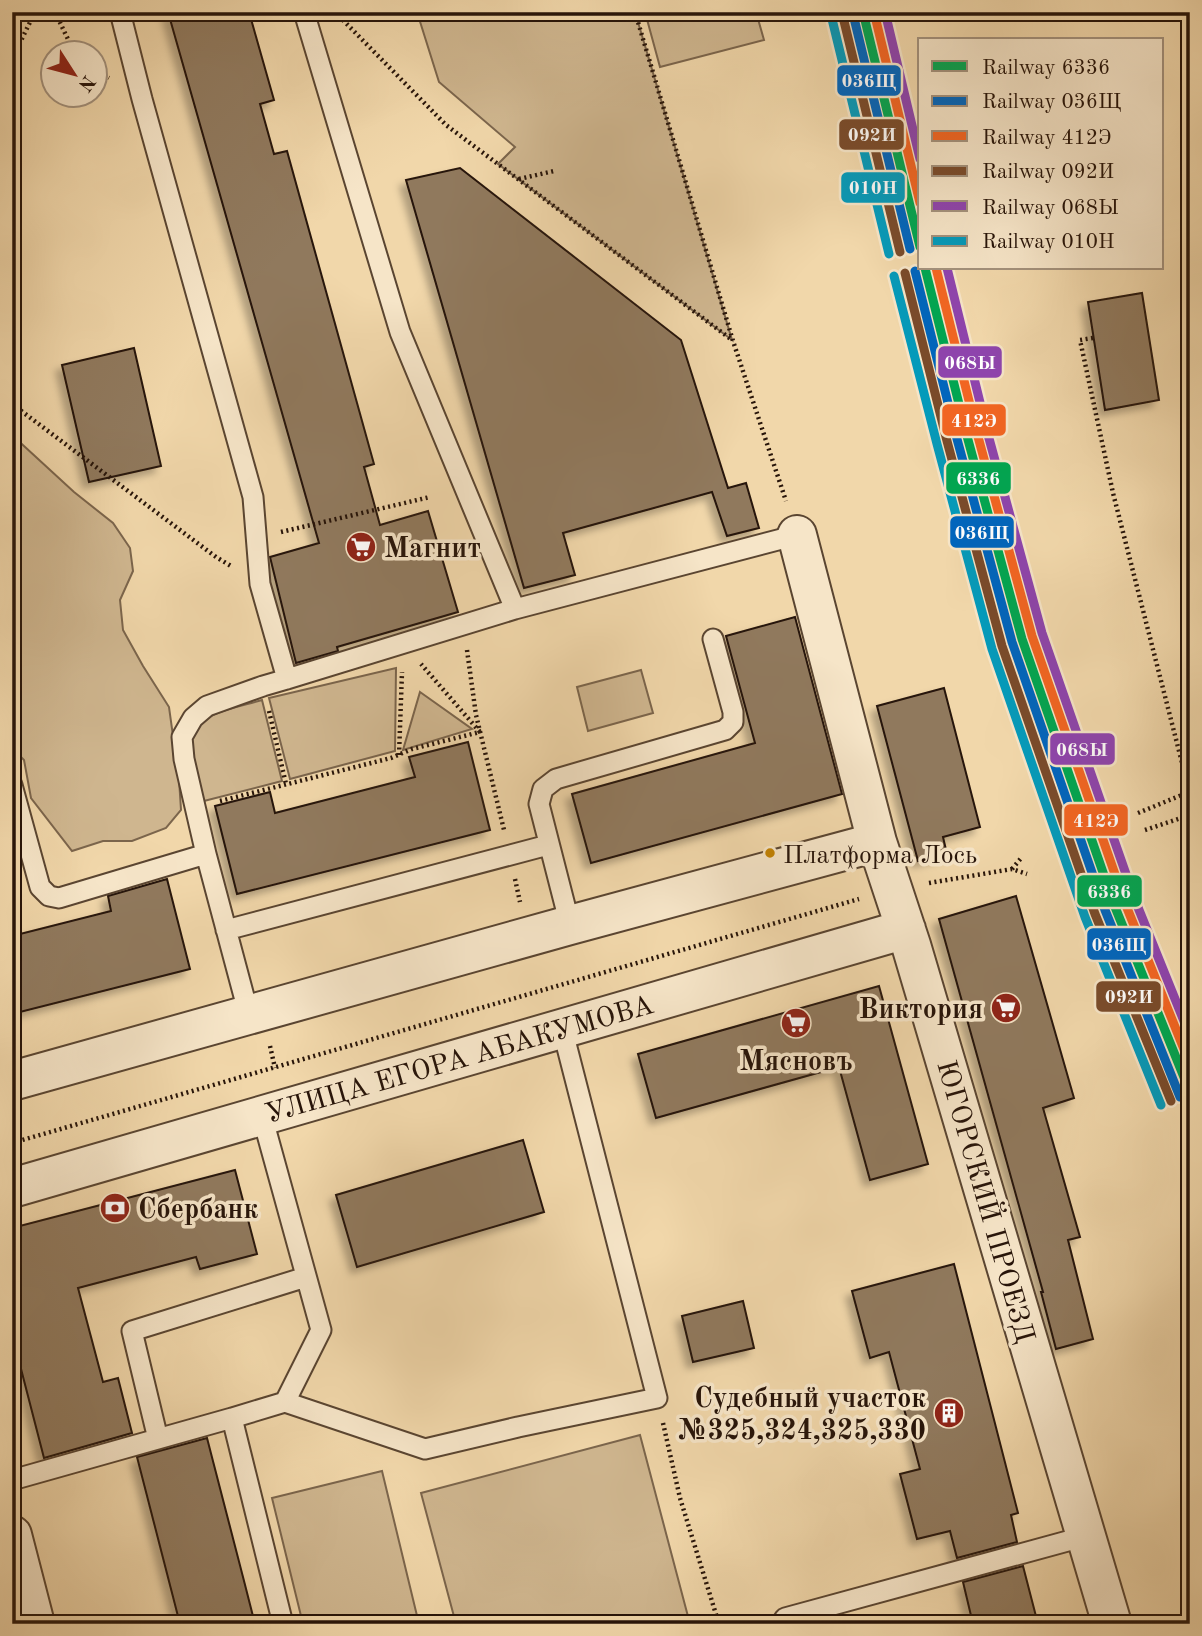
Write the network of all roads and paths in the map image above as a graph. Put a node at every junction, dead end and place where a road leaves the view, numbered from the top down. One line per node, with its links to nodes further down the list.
1 (35, 12): 8 (path)
2 (55, 12): 7 (path)
3 (120, 12): 16 (lane)
4 (304, 12): 18 (lane)
5 (335, 12): 10 (path)
6 (635, 12): 12 (path)
7 (67, 38)
8 (12, 59)
9 (554, 171): 10 (path)
10 (519, 180): 12 (path)
11 (1093, 338): 28 (path)
12 (733, 341): 15 (path)
13 (12, 404): 17 (path)
14 (430, 497): 16 (path)
15 (797, 535): 18 (lane); 33 (street, ЮГОРСКИЙ ПРОЕЗД)
16 (256, 537): 17 (lane)
17 (260, 584): 22 (lane)
18 (515, 609): 19 (lane)
19 (464, 625): 21 (lane); 24 (path)
20 (713, 639): 34 (lane)
21 (403, 644): 22 (lane); 24 (path); 25 (path)
22 (287, 680): 23 (lane)
23 (263, 686): 26 (path); 29 (lane)
24 (480, 732): 25 (path); 36 (path)
25 (399, 755): 26 (path)
26 (286, 784): 29 (path)
27 (12, 785): 35 (lane)
28 (1189, 793): 30 (path)
29 (195, 808): 35 (lane)
30 (1138, 813)
31 (1190, 815): 32 (path)
32 (1145, 830)
33 (877, 842): 40 (street, ЮГОРСКИЙ ПРОЕЗД); 42 (street)
34 (548, 845): 36 (lane); 42 (lane)
35 (206, 854): 44 (lane)
36 (510, 856): 41 (path); 44 (lane)
37 (1022, 857): 38 (path)
38 (1012, 869): 39 (path); 40 (path)
39 (1027, 874)
40 (893, 889): 43 (street, ЮГОРСКИЙ ПРОЕЗД); 47 (path)
41 (521, 906)
42 (570, 925): 45 (street)
43 (906, 929): 46 (street, УЛИЦА ЕГОРА АБАКУМОВА); 59 (street, ЮГОРСКИЙ ПРОЕЗД)
44 (226, 930): 45 (lane)
45 (255, 1013): 47 (path); 48 (street)
46 (562, 1028): 49 (street, УЛИЦА ЕГОРА АБАКУМОВА); 53 (lane)
47 (275, 1067): 49 (path); 50 (path)
48 (12, 1081)
49 (274, 1112): 51 (street, УЛИЦА ЕГОРА АБАКУМОВА); 52 (lane)
50 (12, 1143)
51 (12, 1188)
52 (306, 1277): 54 (lane); 56 (lane)
53 (657, 1398): 54 (lane); 64 (path)
54 (285, 1402): 55 (lane)
55 (232, 1418): 56 (lane); 63 (lane)
56 (158, 1439): 57 (lane)
57 (12, 1480)
58 (12, 1535): 61 (street)
59 (1086, 1536): 65 (lane); 66 (street, ЮГОРСКИЙ ПРОЕЗД)
60 (179, 1619): 62 (path)
61 (35, 1624)
62 (162, 1624)
63 (283, 1624)
64 (719, 1624)
65 (781, 1624)
66 (1112, 1624)

